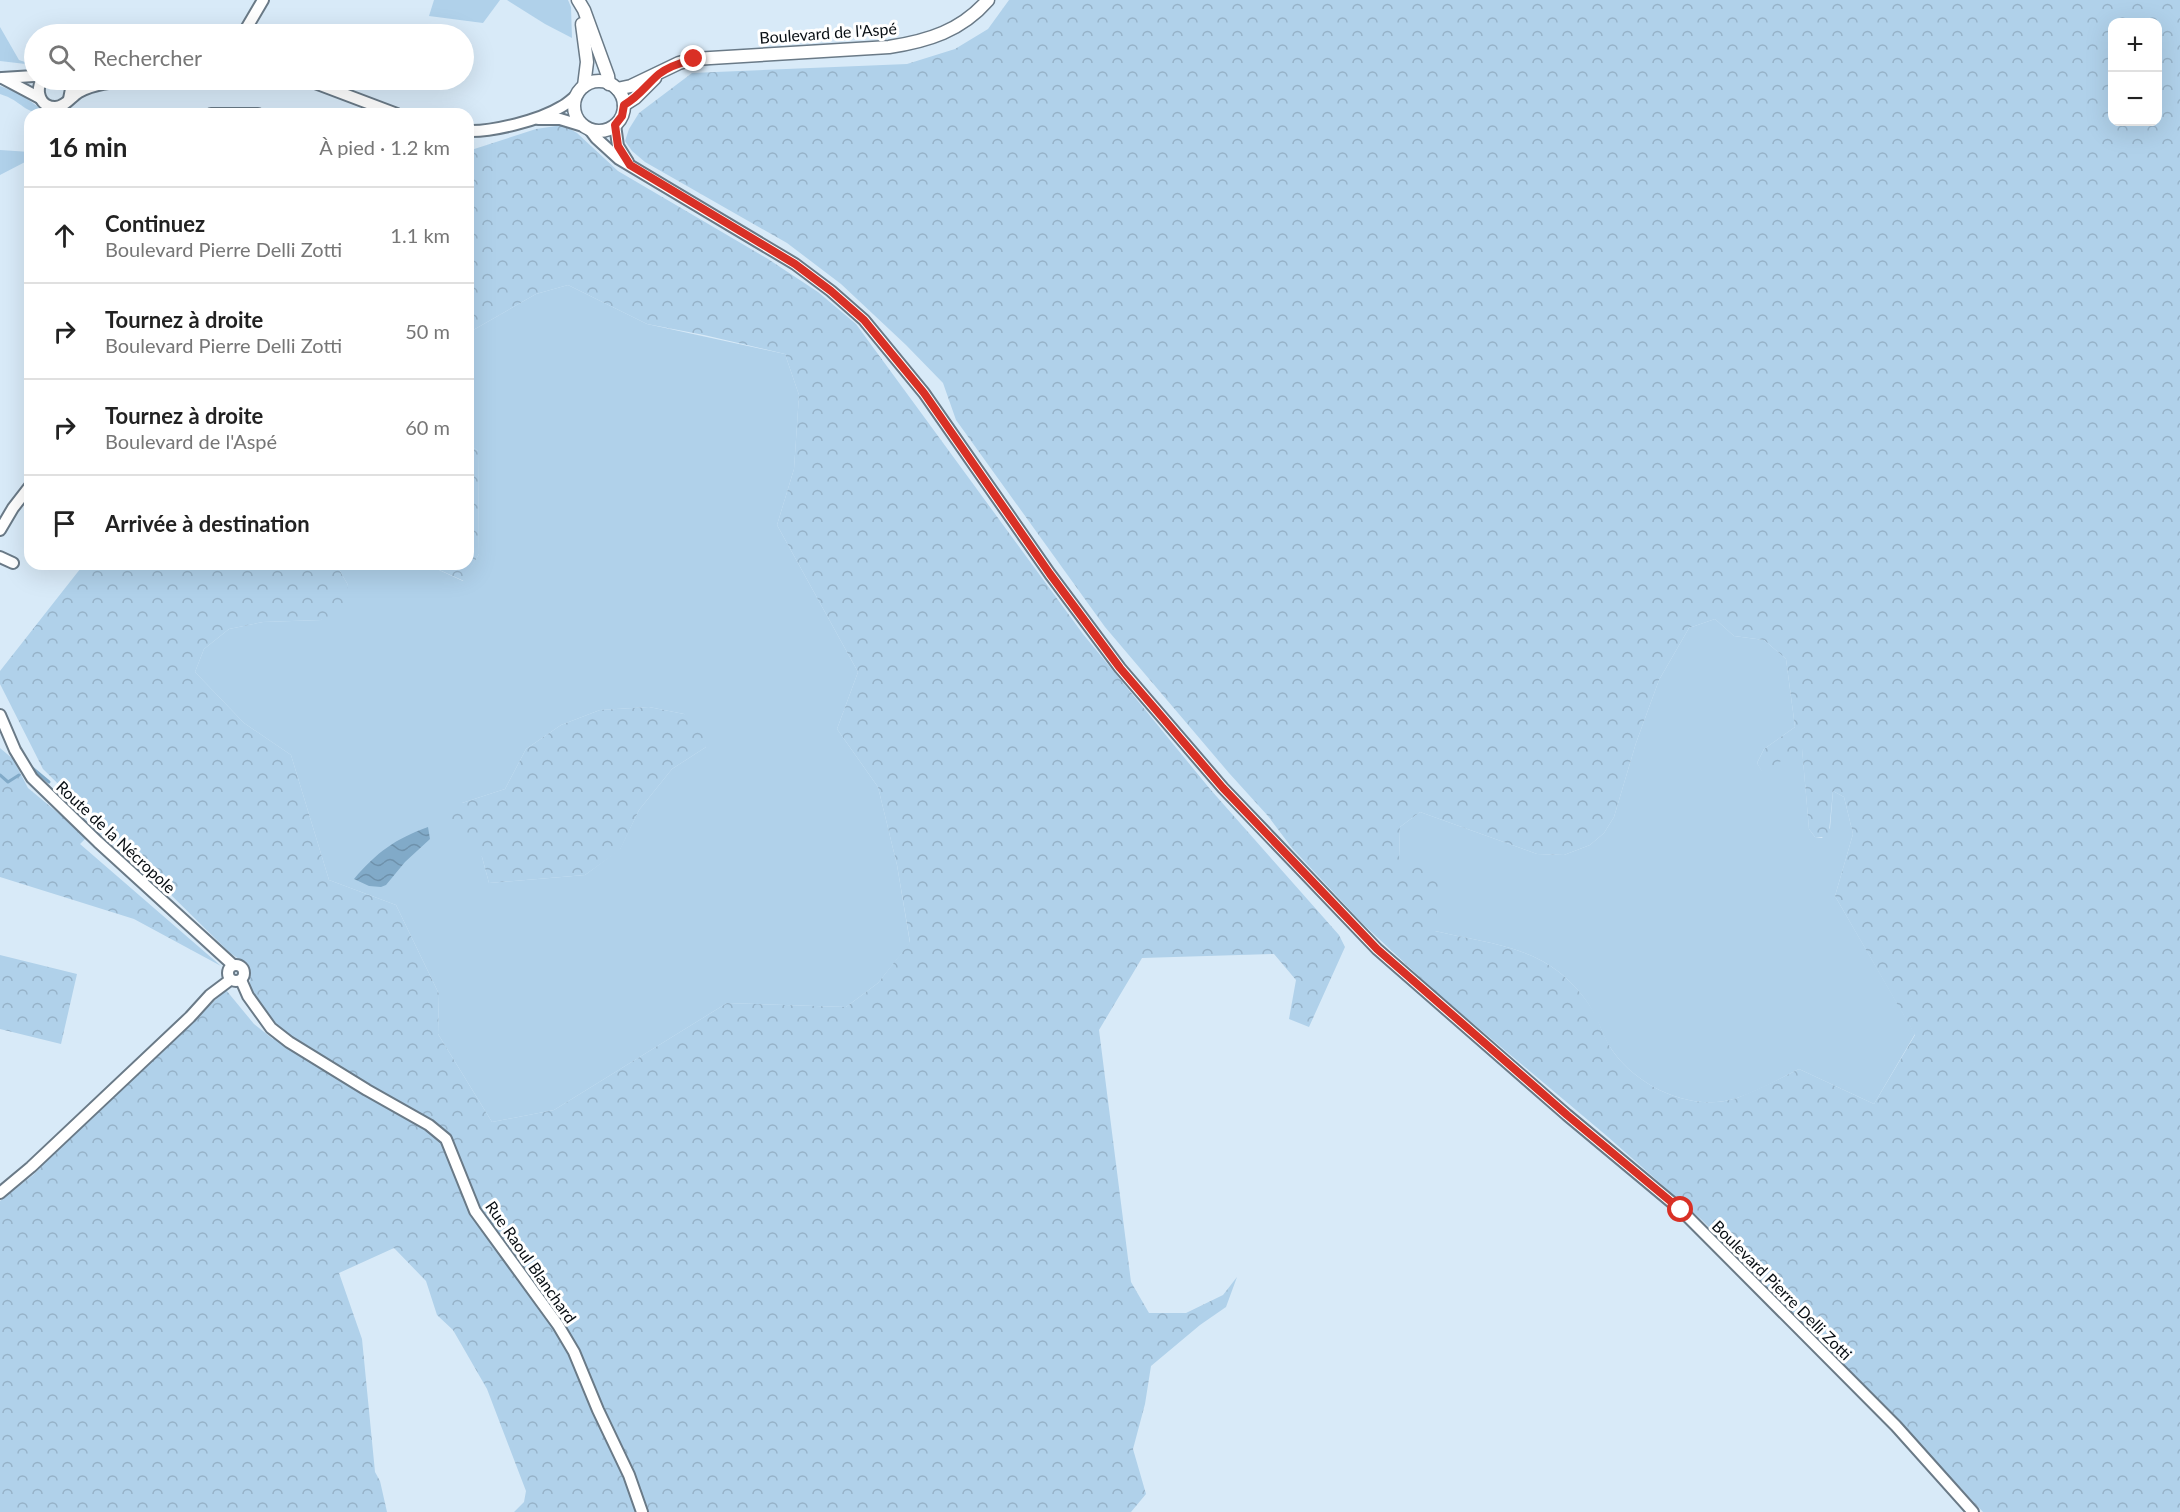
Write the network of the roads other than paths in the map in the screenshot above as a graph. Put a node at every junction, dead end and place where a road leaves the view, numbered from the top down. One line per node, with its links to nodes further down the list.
1 (263, 0): 4 (street)
2 (577, 0): 8 (main road); 15 (main road)
3 (988, 0): 5 (main road, Boulevard de l'Aspé)
4 (251, 24)
5 (660, 73): 8 (main road, Boulevard de l'Aspé); 18 (main road, Boulevard de l'Aspé)
6 (24, 76): 7 (street)
7 (1, 77): 9 (street)
8 (613, 86): 15 (main road); 18 (main road)
9 (24, 89)
10 (25, 90): 16 (street)
11 (39, 90): 16 (street)
12 (71, 90): 17 (street)
13 (85, 90): 17 (street)
14 (333, 90): 21 (street)
15 (580, 90): 22 (street); 24 (main road)
16 (40, 98): 19 (street)
17 (69, 99): 20 (street)
18 (624, 105): 23 (main road)
19 (54, 108)
20 (62, 108)
21 (381, 108)
22 (532, 119): 24 (street); 25 (street)
23 (615, 125): 24 (main road); 26 (street)
24 (587, 128): 26 (street, Boulevard Pierre Delli Zotti)
25 (474, 132)
26 (630, 165): 35 (street, Boulevard Pierre Delli Zotti)
27 (24, 494): 28 (street)
28 (0, 530)
29 (0, 557): 30 (street)
30 (13, 563)
31 (0, 715): 32 (street, Route de la Nécropole)
32 (236, 980): 33 (street); 34 (street, Rue Raoul Blanchard)
33 (0, 1193)
34 (642, 1512)
35 (1973, 1512)

